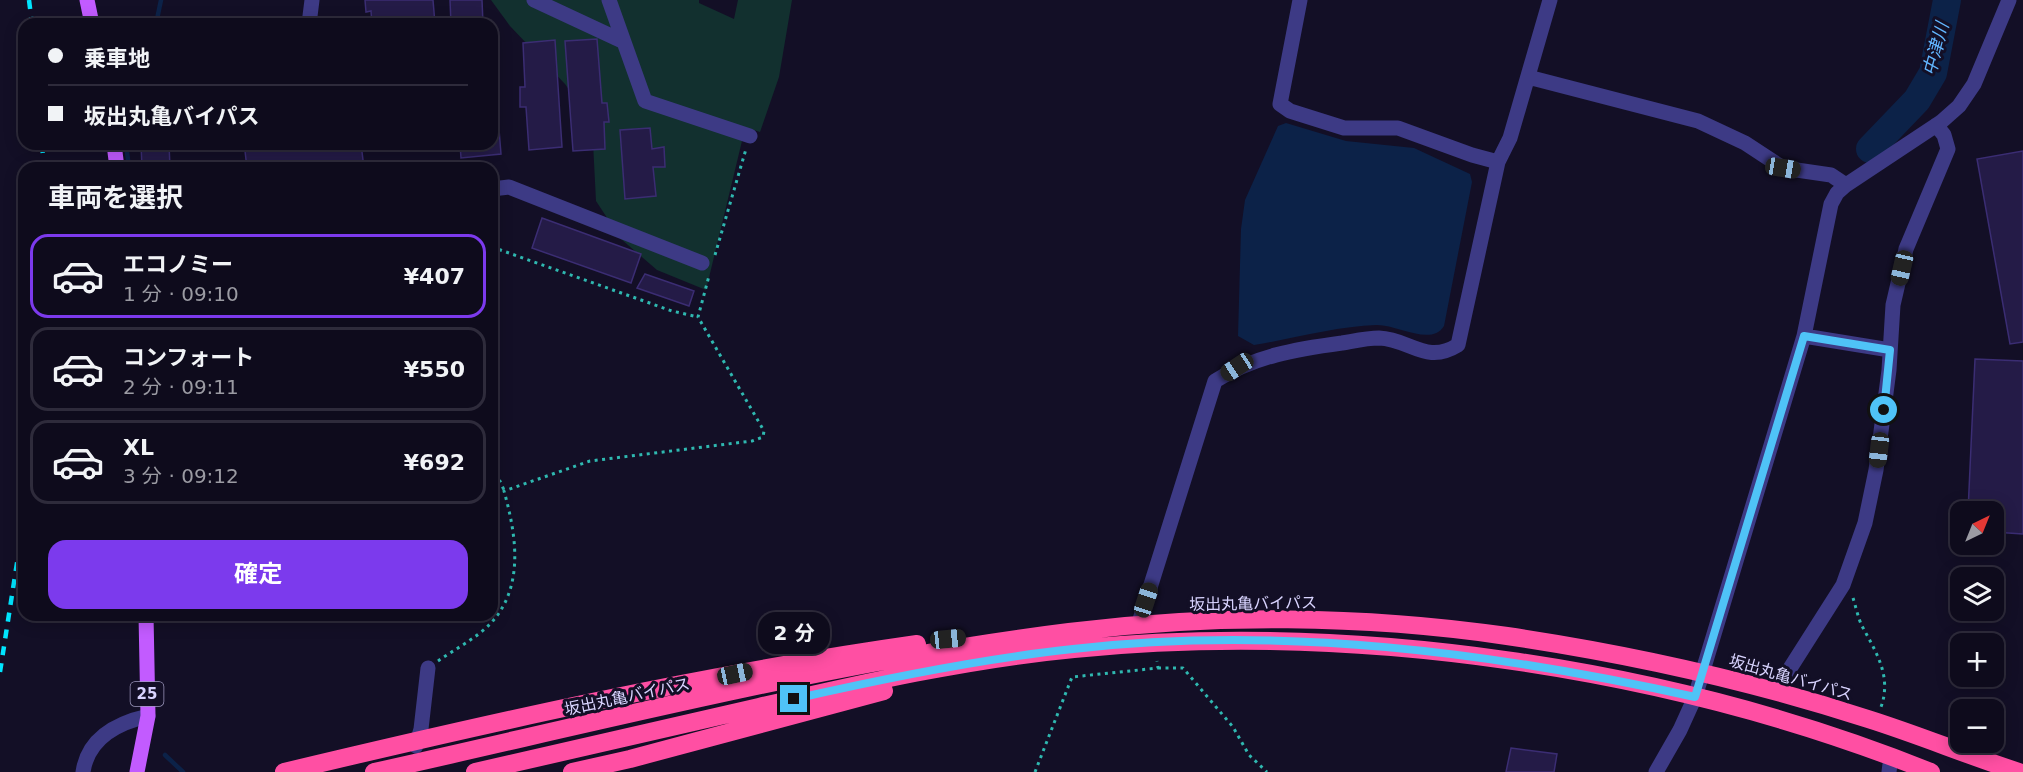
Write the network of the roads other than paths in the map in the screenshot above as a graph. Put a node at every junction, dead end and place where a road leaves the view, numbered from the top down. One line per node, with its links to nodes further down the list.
1 (87, 0): 8 (main road)
2 (312, 0): 9 (street)
3 (534, 0): 10 (street)
4 (609, 0): 10 (street)
5 (1300, 0): 14 (street)
6 (1550, 0): 11 (street)
7 (2009, 0): 12 (street)
8 (91, 18)
9 (310, 18)
10 (622, 41): 13 (street)
11 (1528, 77): 14 (street); 15 (street)
12 (1936, 125): 15 (street); 19 (street)
13 (750, 136)
14 (1498, 162): 21 (street)
15 (1846, 185): 18 (street)
16 (498, 188): 17 (street)
17 (710, 263)
18 (1804, 336): 19 (street); 25 (street)
19 (1890, 350): 26 (street)
20 (146, 621): 28 (main road, 25)
21 (1138, 626): 22 (highway, 坂出丸亀バイパス); 25 (highway, 坂出丸亀バイパス)
22 (1071, 631): 29 (highway); 34 (highway, 坂出丸亀バイパス)
23 (990, 661): 27 (highway); 35 (highway); 36 (highway)
24 (428, 668): 29 (street)
25 (1702, 673): 26 (highway, 坂出丸亀バイパス); 27 (street)
26 (1775, 692): 39 (highway, 坂出丸亀バイパス)
27 (1695, 697): 30 (highway); 37 (street)
28 (147, 716): 31 (street); 32 (main road, 25)
29 (417, 743): 33 (highway)
30 (1890, 764): 38 (highway)
31 (83, 772)
32 (137, 772)
33 (284, 772)
34 (374, 772)
35 (475, 772)
36 (572, 772)
37 (1656, 772)
38 (1931, 772)
39 (2019, 772)

